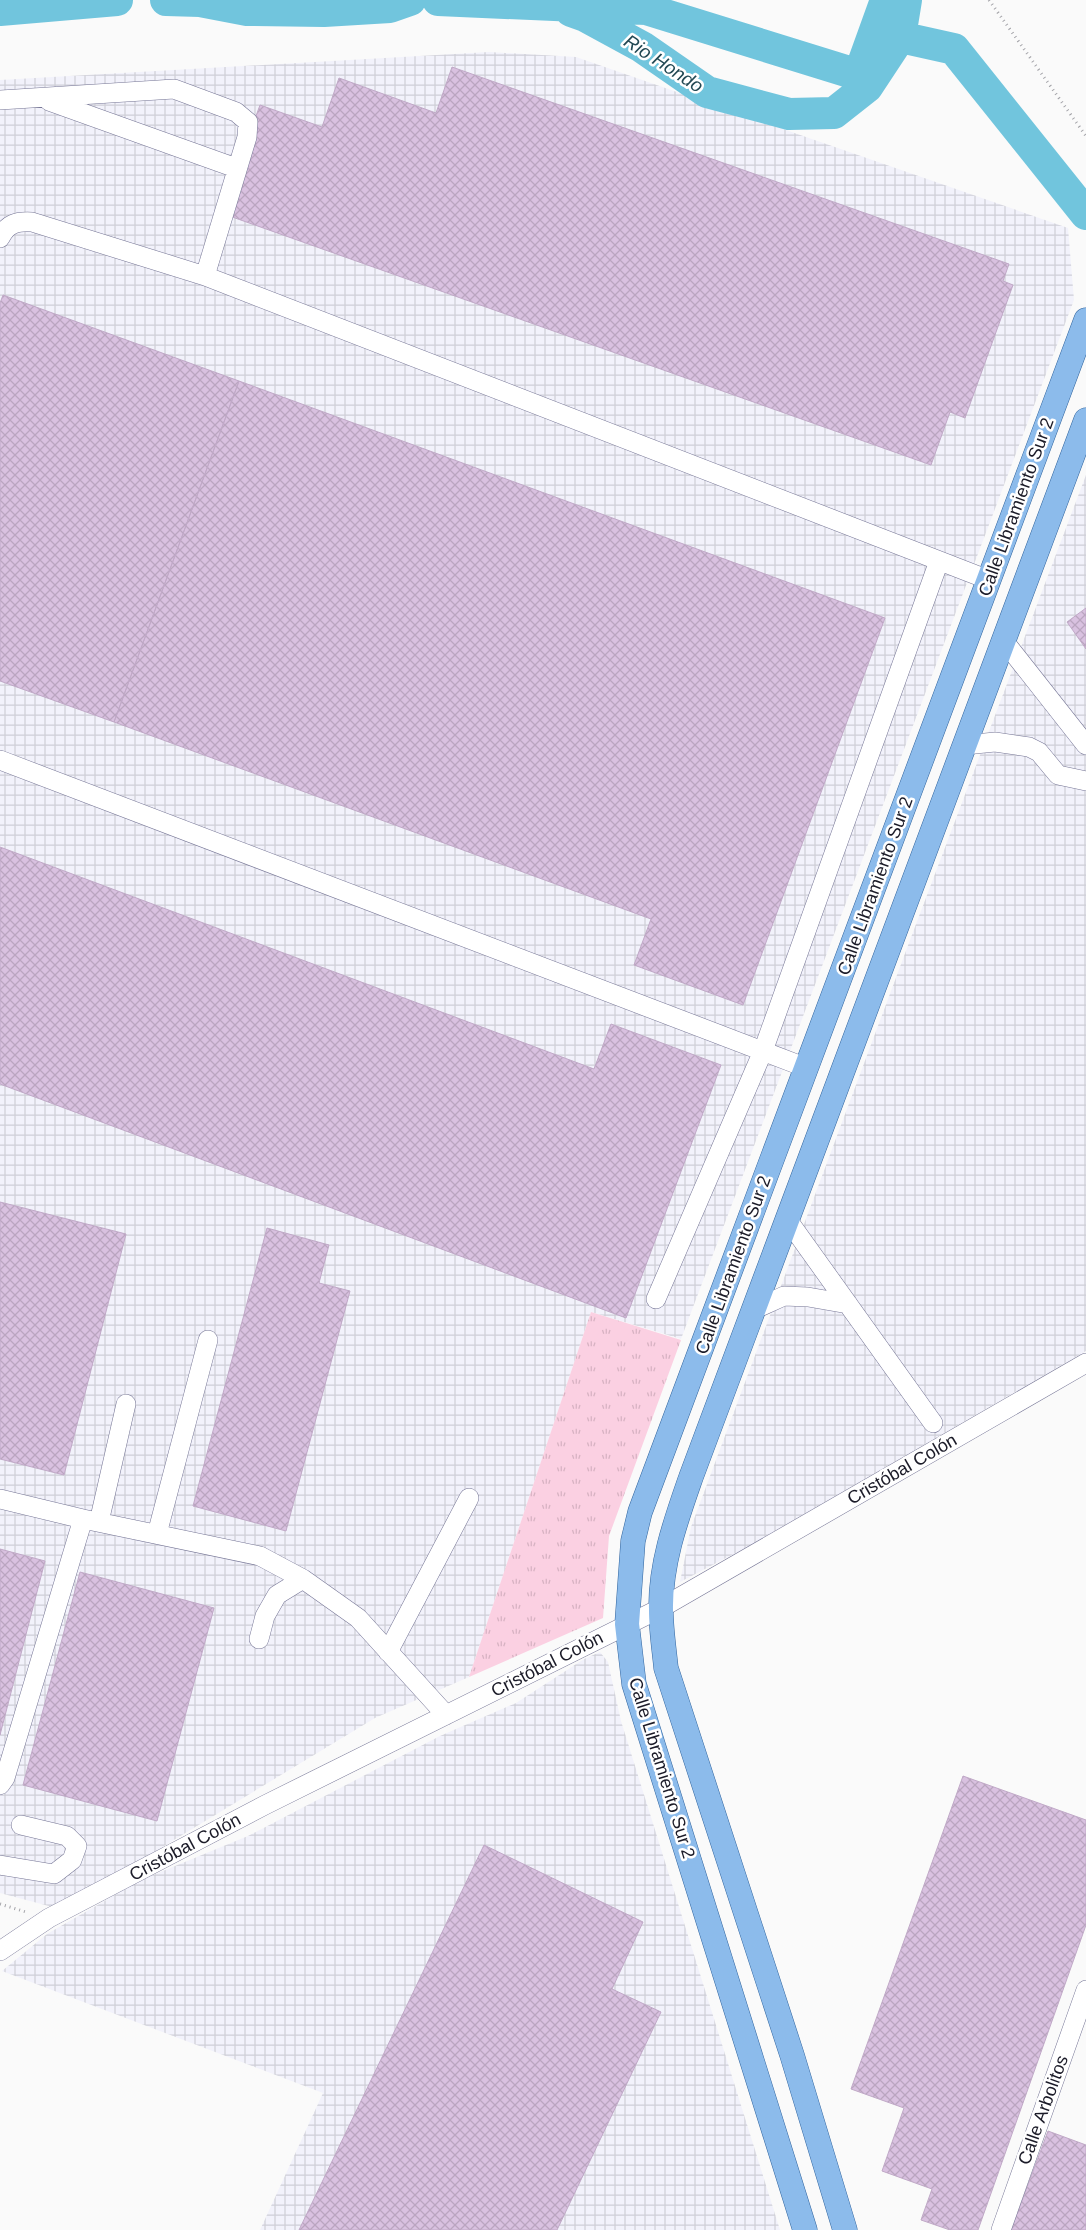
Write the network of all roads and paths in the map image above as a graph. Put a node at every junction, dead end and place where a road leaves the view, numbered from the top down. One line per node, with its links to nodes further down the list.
1 (989, 0): 4 (path)
2 (42, 98): 3 (street); 5 (street); 5 (street)
3 (0, 100)
4 (1086, 136)
5 (236, 168): 7 (street)
6 (0, 238): 7 (street)
7 (205, 276): 10 (street)
8 (1086, 320): 11 (main road, Calle Libramiento Sur 2)
9 (1086, 420): 12 (main road, Calle Libramiento Sur 2)
10 (938, 561): 11 (street); 19 (street)
11 (989, 580): 12 (main road); 13 (main road, Calle Libramiento Sur 2)
12 (1022, 592): 14 (main road, Calle Libramiento Sur 2)
13 (971, 628): 14 (main road); 20 (main road, Calle Libramiento Sur 2)
14 (1004, 641): 15 (main road, Calle Libramiento Sur 2); 16 (street)
15 (964, 745): 18 (street); 21 (main road, Calle Libramiento Sur 2)
16 (1086, 745)
17 (0, 760): 19 (street)
18 (1086, 781)
19 (763, 1052): 20 (street); 23 (street)
20 (806, 1068): 21 (main road); 27 (main road, Calle Libramiento Sur 2)
21 (839, 1080): 22 (main road, Calle Libramiento Sur 2)
22 (787, 1219): 24 (street); 25 (main road, Calle Libramiento Sur 2)
23 (656, 1299)
24 (848, 1304): 25 (street); 31 (street)
25 (753, 1310): 29 (main road, Calle Libramiento Sur 2)
26 (208, 1340): 35 (street)
27 (696, 1363): 29 (main road); 38 (main road, Calle Libramiento Sur 2)
28 (1086, 1363): 37 (street, Cristóbal Colón)
29 (729, 1374): 37 (main road, Calle Libramiento Sur 2)
30 (126, 1404): 34 (street)
31 (933, 1423)
32 (469, 1498): 40 (street)
33 (0, 1499): 34 (street)
34 (91, 1521): 35 (street); 42 (street)
35 (157, 1534): 36 (street)
36 (303, 1578): 39 (street); 40 (street)
37 (661, 1608): 38 (street, Cristóbal Colón); 47 (main road, Calle Libramiento Sur 2)
38 (627, 1624): 41 (street, Cristóbal Colón); 48 (main road, Calle Libramiento Sur 2)
39 (259, 1639)
40 (388, 1652): 41 (street)
41 (446, 1715): 45 (street, Cristóbal Colón)
42 (0, 1785)
43 (21, 1826): 44 (street)
44 (0, 1865)
45 (0, 1951)
46 (1086, 1990): 51 (street, Calle Arbolitos)
47 (792, 2055): 48 (main road); 50 (main road, Calle Libramiento Sur 2)
48 (756, 2070): 49 (main road, Calle Libramiento Sur 2)
49 (805, 2230)
50 (845, 2230)
51 (1000, 2230)

